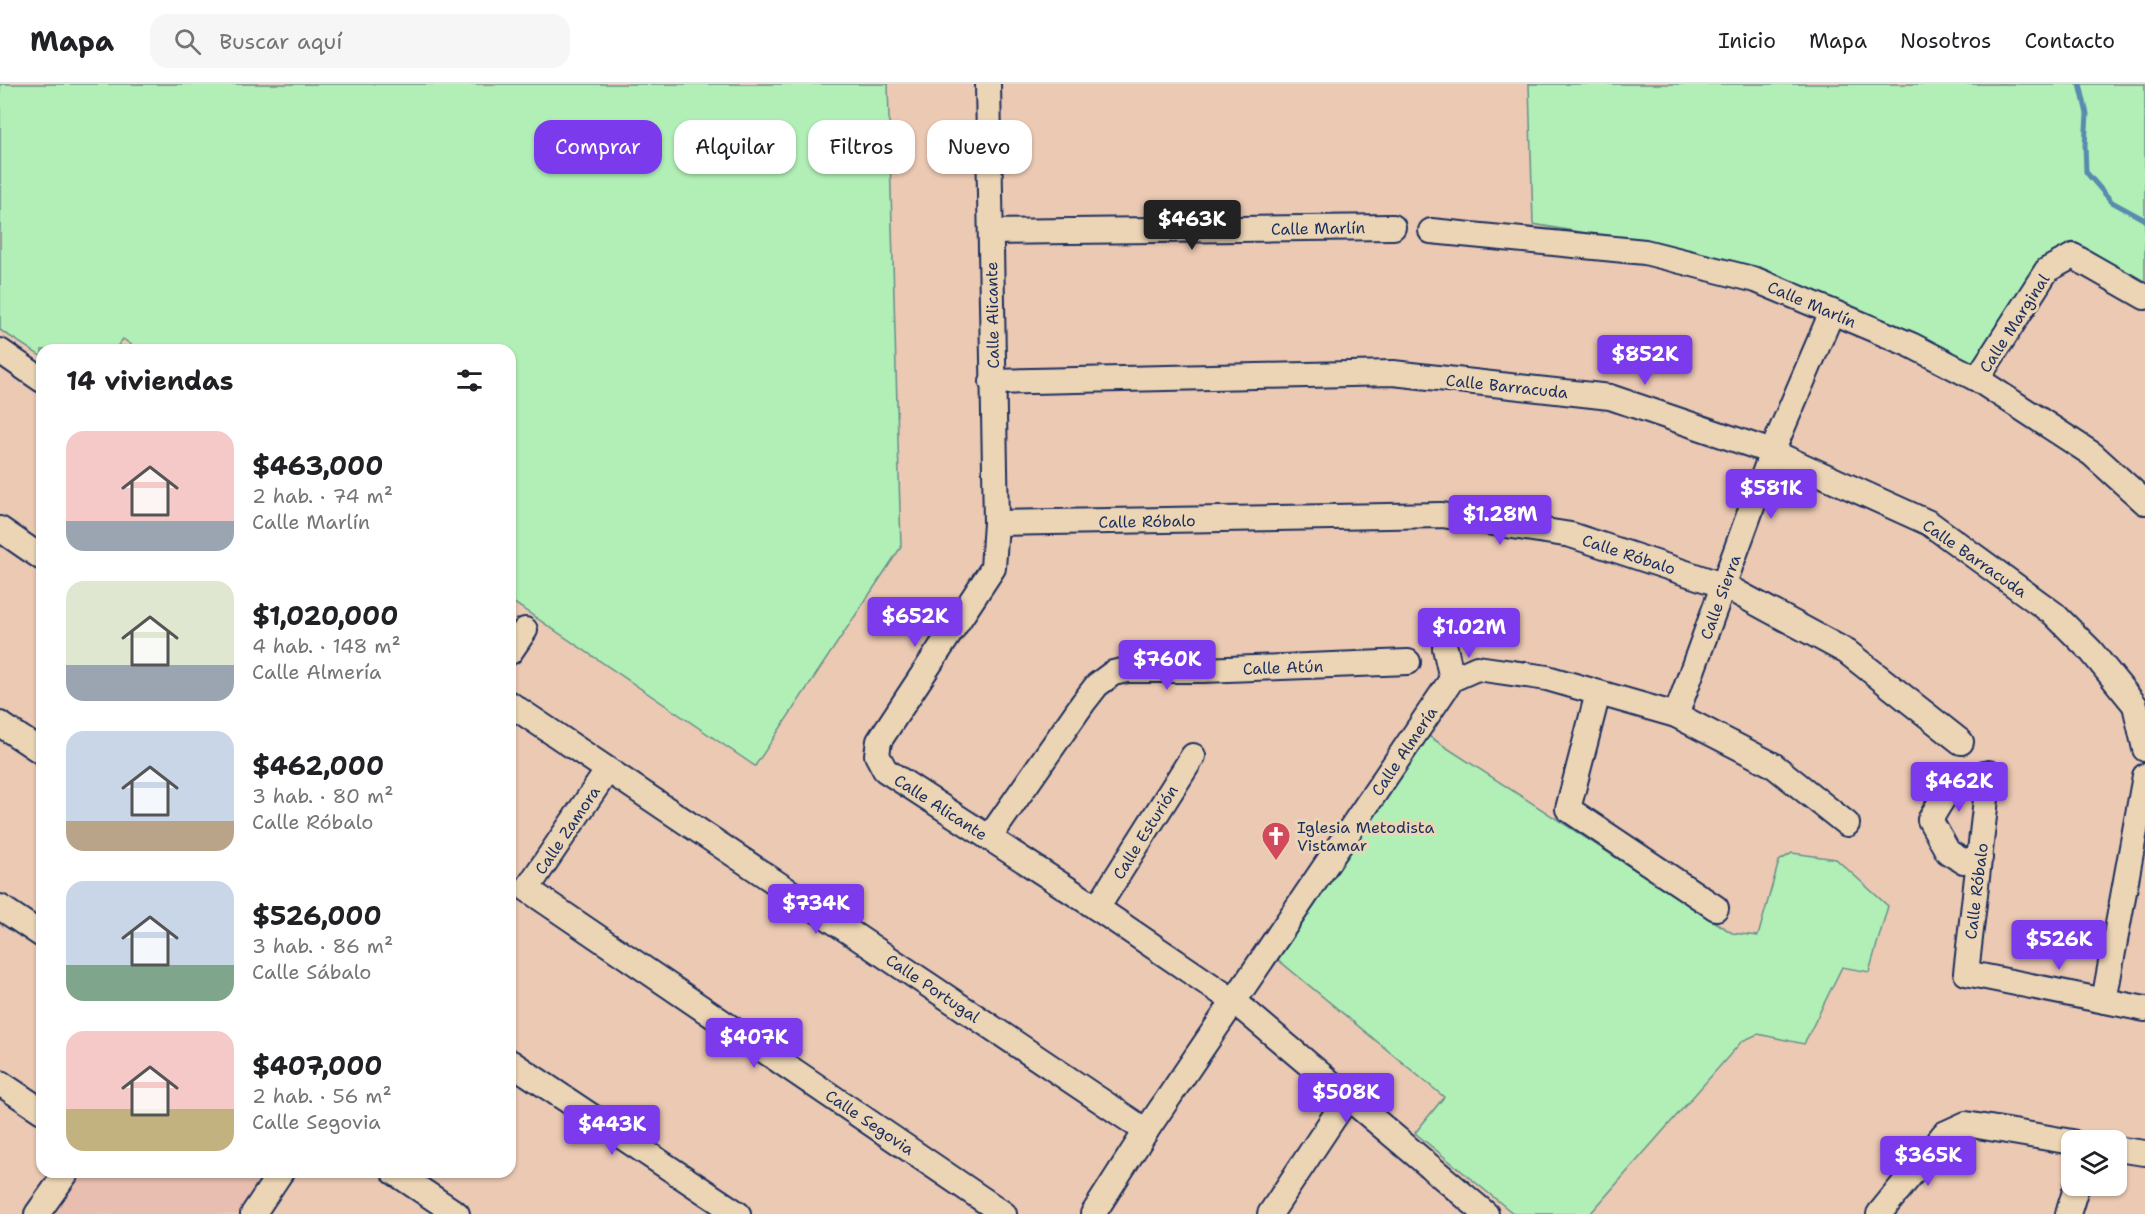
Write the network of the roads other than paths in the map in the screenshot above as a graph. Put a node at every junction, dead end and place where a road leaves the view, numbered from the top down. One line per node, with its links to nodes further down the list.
1 (988, 84): 4 (street, Calle Alicante)
2 (1394, 227): 4 (street, Calle Marlín)
3 (1431, 231): 6 (street, Calle Marlín)
4 (991, 232): 10 (street, Calle Alicante)
5 (2145, 297): 9 (street, Calle Marginal)
6 (1832, 312): 9 (street, Calle Marlín); 11 (street, Calle Sierra)
7 (0, 351): 8 (street)
8 (36, 376)
9 (1977, 378): 12 (street, Calle Marlín)
10 (992, 382): 11 (street, Calle Barracuda); 13 (street, Calle Alicante)
11 (1772, 452): 16 (street, Calle Sierra); 28 (street, Calle Barracuda)
12 (2145, 502)
13 (996, 523): 16 (street, Calle Róbalo); 33 (street, Calle Alicante)
14 (0, 529): 15 (street)
15 (36, 554)
16 (1725, 586): 24 (street, Calle Sierra); 26 (street, Calle Róbalo)
17 (525, 630): 18 (street)
18 (516, 643)
19 (1445, 648): 21 (street)
20 (1408, 662): 33 (street, Calle Atún)
21 (1452, 679): 22 (street); 41 (street, Calle Almería)
22 (1598, 693): 24 (street); 38 (street)
23 (516, 708): 30 (street, Calle Portugal)
24 (1676, 715): 32 (street)
25 (0, 724): 27 (street)
26 (1961, 742)
27 (36, 748)
28 (2145, 748)
29 (1193, 756): 37 (street, Calle Esturión)
30 (608, 771): 35 (street, Calle Zamora); 47 (street, Calle Portugal)
31 (2145, 776): 40 (street)
32 (1847, 824)
33 (989, 838): 37 (street, Calle Alicante)
34 (1980, 858): 34 (street, Calle Róbalo); 40 (street, Calle Róbalo)
35 (527, 889): 59 (street, Calle Segovia)
36 (0, 907): 39 (street)
37 (1097, 908): 41 (street, Calle Alicante)
38 (1716, 908)
39 (36, 931)
40 (2104, 1001): 42 (street)
41 (1235, 1002): 45 (street, Calle Alicante); 47 (street, Calle Almería)
42 (2145, 1009)
43 (516, 1066): 58 (street)
44 (0, 1083): 46 (street)
45 (1347, 1098): 61 (street); 62 (street, Calle Alicante)
46 (36, 1107)
47 (1146, 1131): 60 (street, Calle Almería)
48 (2061, 1140): 63 (street)
49 (2127, 1151): 50 (street)
50 (2145, 1153)
51 (63, 1178): 55 (street)
52 (277, 1178): 56 (street)
53 (403, 1178): 57 (street)
54 (2074, 1196): 64 (street)
55 (37, 1214)
56 (253, 1214)
57 (457, 1214)
58 (738, 1214)
59 (1004, 1214)
60 (1093, 1214)
61 (1270, 1214)
62 (1486, 1214)
63 (1880, 1214)
64 (2068, 1214)

